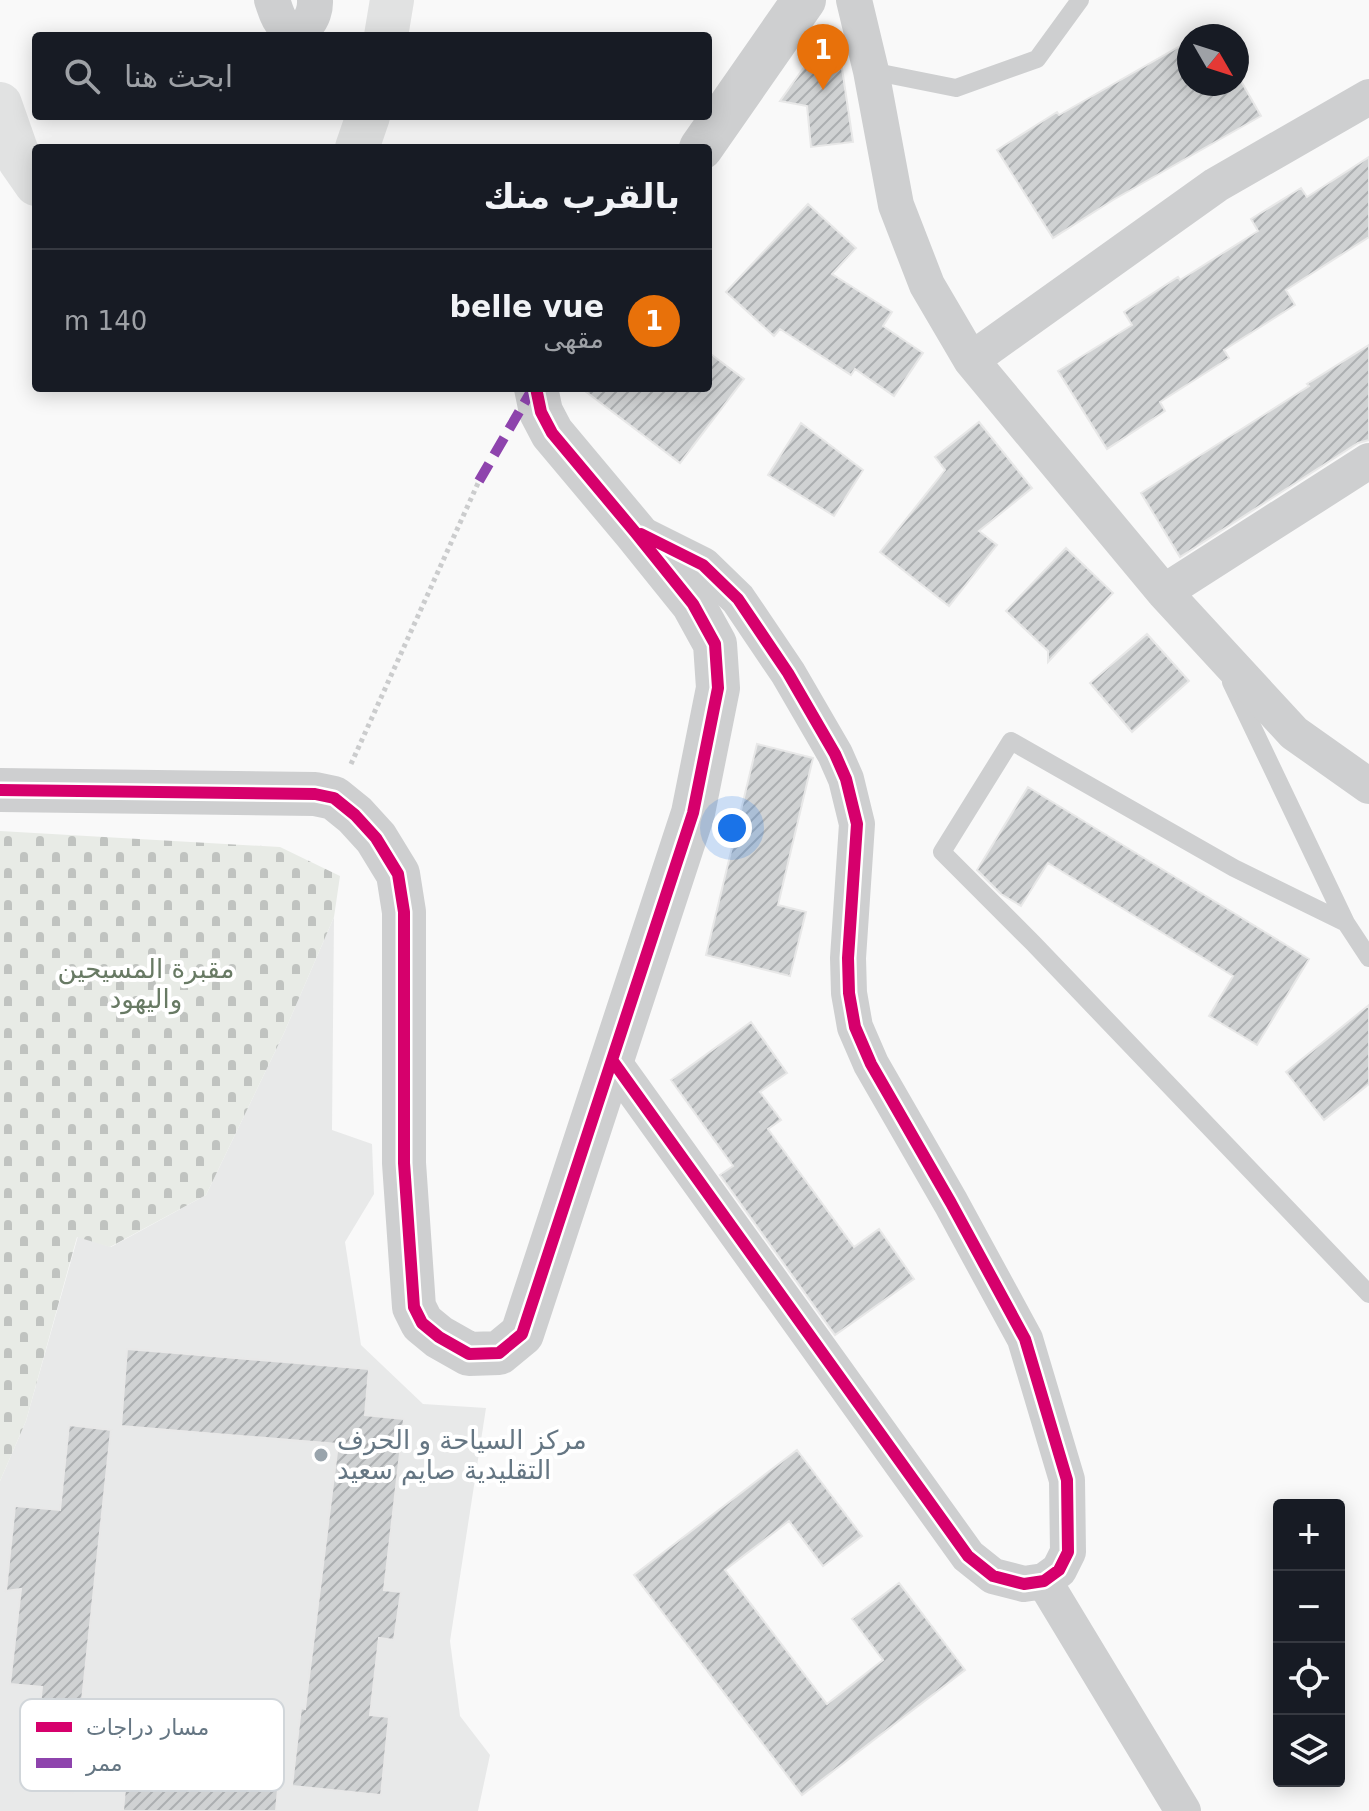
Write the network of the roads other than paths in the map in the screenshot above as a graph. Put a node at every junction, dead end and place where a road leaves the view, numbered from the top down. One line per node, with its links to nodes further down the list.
1 (272, 0): 2 (street)
2 (315, 0)
3 (392, 0): 7 (main road)
4 (804, 0): 13 (street)
5 (854, 0): 8 (street)
6 (1080, 0): 8 (lane)
7 (387, 32)
8 (871, 71): 15 (street)
9 (1369, 97): 15 (street)
10 (0, 104): 14 (main road)
11 (367, 120): 12 (main road)
12 (358, 144)
13 (704, 144)
14 (32, 178)
15 (971, 360): 19 (street)
16 (537, 392): 18 (street)
17 (1369, 461): 19 (street)
18 (635, 532): 25 (street); 27 (street)
19 (1164, 592): 20 (street)
20 (1214, 646): 21 (street); 23 (lane)
21 (1369, 786)
22 (0, 790): 25 (street)
23 (1346, 923): 24 (lane); 26 (lane)
24 (1369, 958)
25 (612, 1060): 27 (street)
26 (1369, 1294)
27 (1044, 1581): 28 (street)
28 (1183, 1811)

